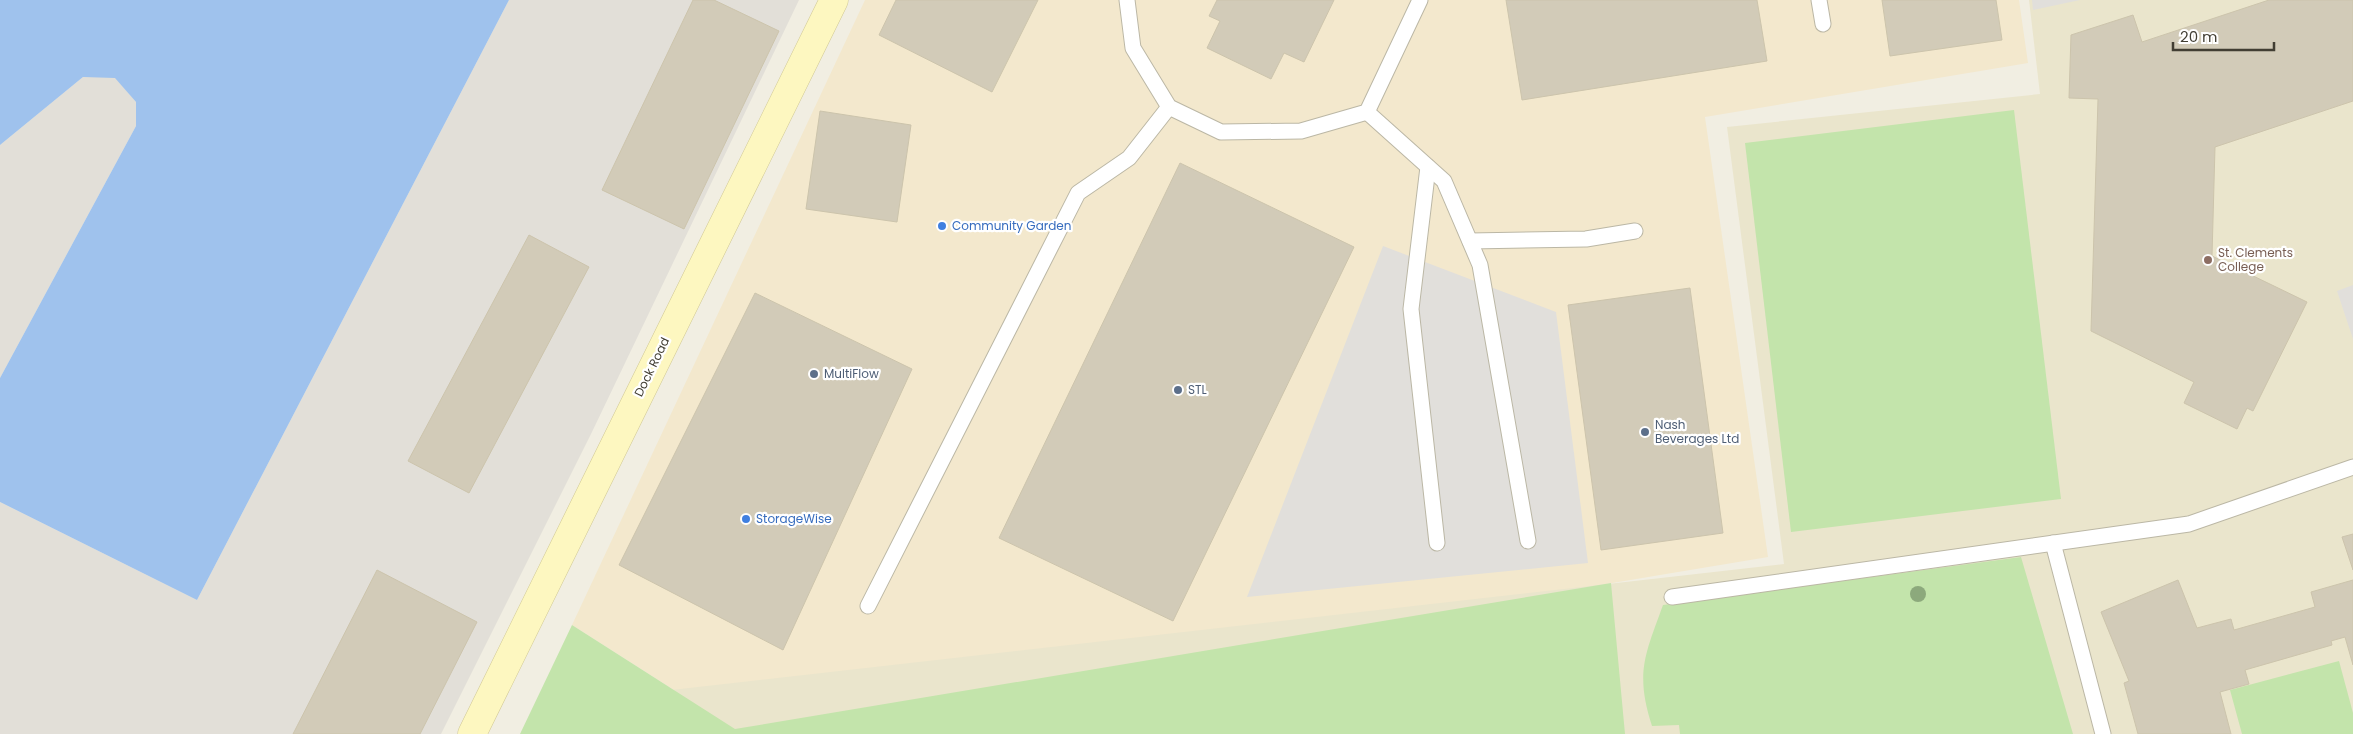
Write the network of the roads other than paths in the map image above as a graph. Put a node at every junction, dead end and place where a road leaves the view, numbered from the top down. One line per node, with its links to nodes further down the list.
1 (834, 0): 17 (main road, Dock Road)
2 (1127, 0): 6 (lane)
3 (1420, 0): 7 (lane)
4 (1819, 0): 5 (lane)
5 (1823, 24)
6 (1169, 107): 7 (lane); 16 (lane)
7 (1367, 112): 8 (lane)
8 (1428, 167): 10 (lane); 14 (lane)
9 (1635, 230): 10 (lane)
10 (1470, 241): 12 (lane)
11 (2353, 467): 13 (lane)
12 (1528, 541)
13 (2053, 543): 15 (lane); 18 (lane)
14 (1437, 544)
15 (1672, 597)
16 (868, 606)
17 (472, 734)
18 (2103, 734)

